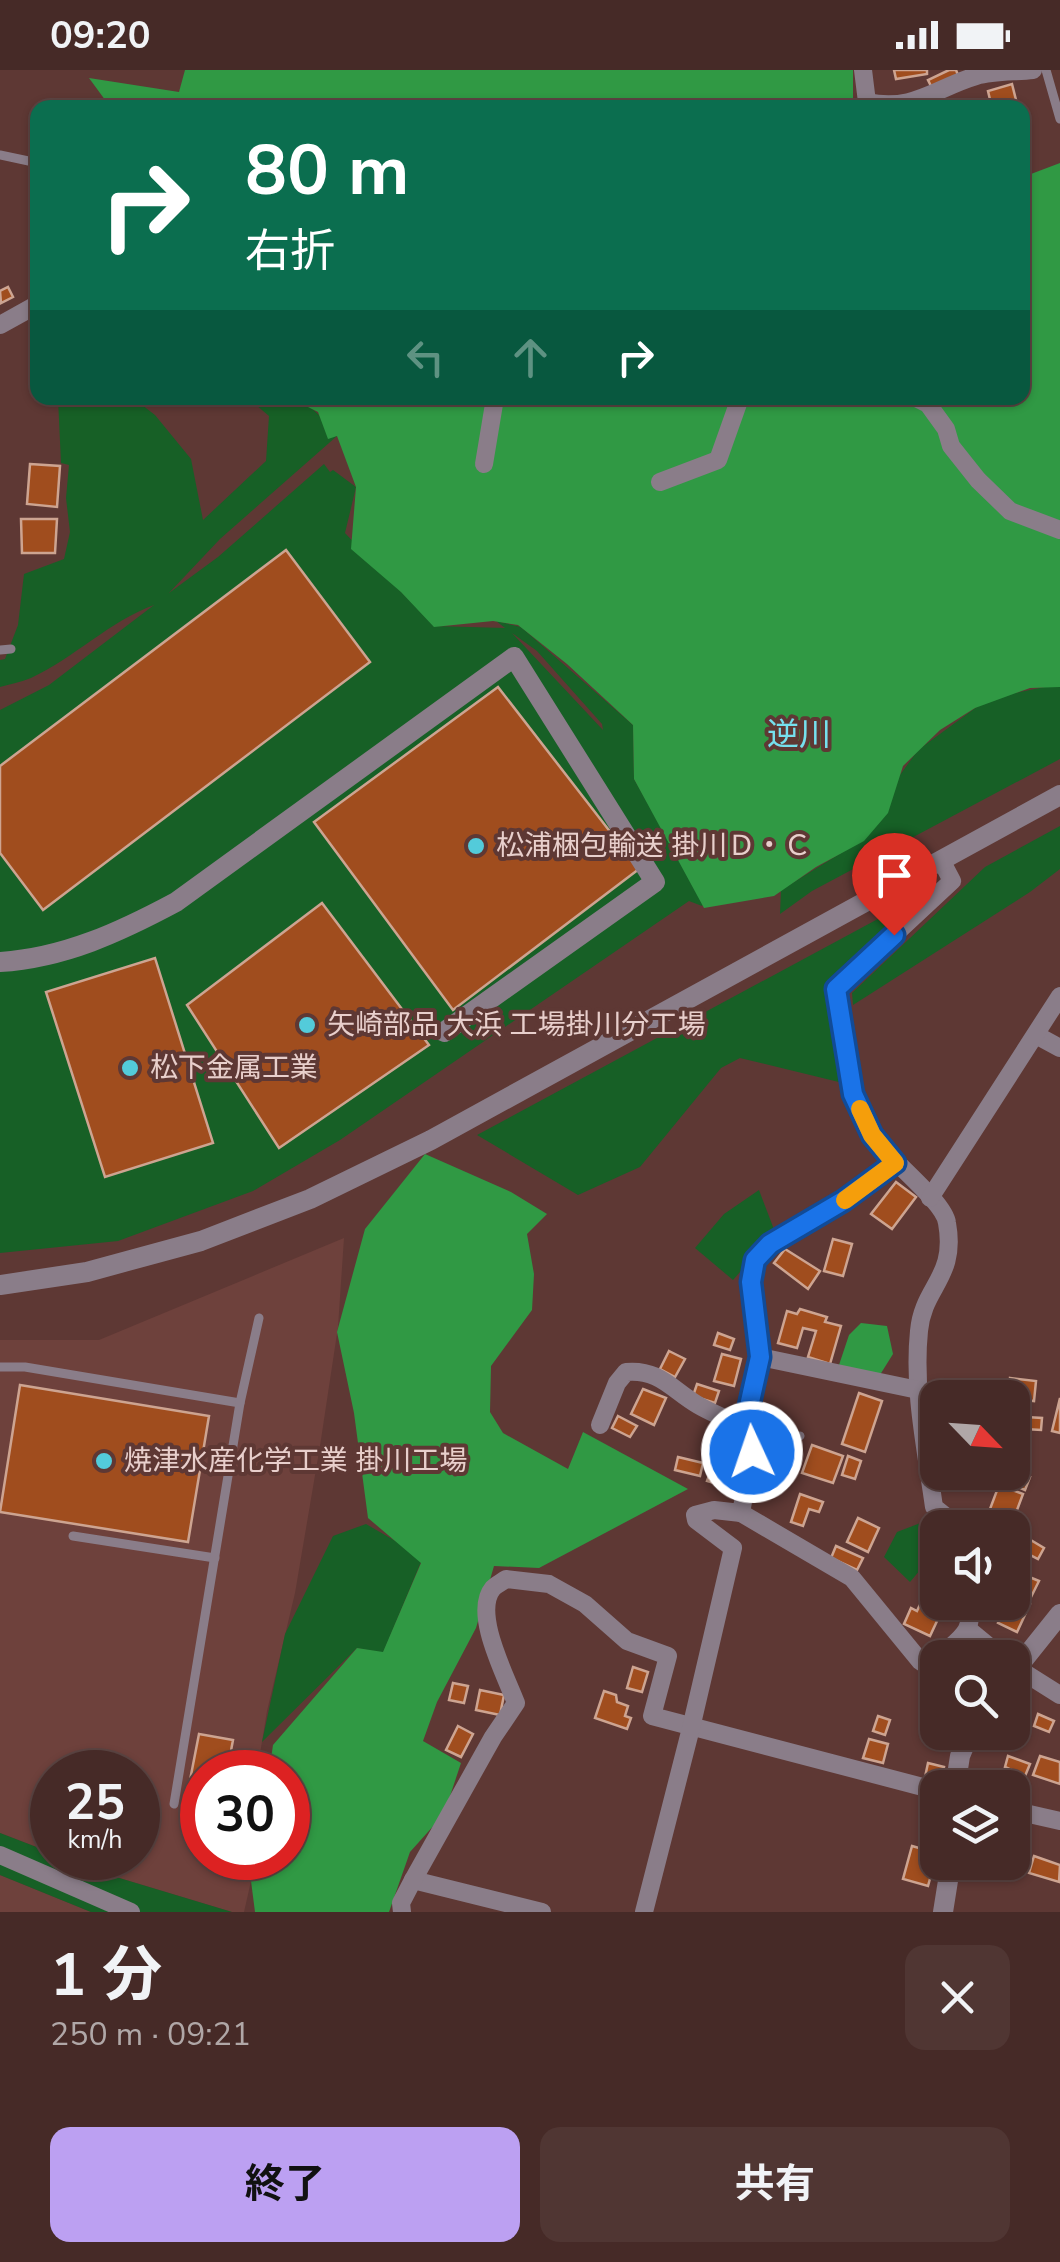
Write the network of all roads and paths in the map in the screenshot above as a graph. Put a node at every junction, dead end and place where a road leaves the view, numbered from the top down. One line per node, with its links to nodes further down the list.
1 (863, 70): 4 (street)
2 (1033, 70): 5 (street)
3 (1046, 70): 6 (lane)
4 (867, 100)
5 (921, 100)
6 (1060, 120)
7 (0, 155): 8 (lane)
8 (30, 161)
9 (30, 308): 10 (street)
10 (0, 325)
11 (494, 405): 14 (street)
12 (738, 405): 15 (street)
13 (929, 405): 16 (street)
14 (484, 464)
15 (660, 482)
16 (1060, 530)
17 (1060, 795): 18 (street)
18 (941, 860): 24 (street); 26 (street)
19 (0, 962): 21 (street)
20 (1060, 996): 22 (street)
21 (444, 1032)
22 (1036, 1035): 23 (street); 25 (street)
23 (1060, 1048)
24 (895, 1163): 25 (street); 28 (street)
25 (930, 1198): 30 (street)
26 (0, 1285)
27 (259, 1318): 31 (lane)
28 (760, 1357): 30 (street); 34 (street)
29 (0, 1367): 31 (lane)
30 (918, 1390): 35 (street)
31 (240, 1403): 38 (lane)
32 (600, 1425): 34 (street)
33 (800, 1436): 34 (lane)
34 (751, 1437): 36 (street)
35 (938, 1510)
36 (742, 1513): 45 (street); 48 (street)
37 (73, 1536): 38 (lane)
38 (215, 1558): 50 (lane)
39 (1060, 1614): 44 (street)
40 (970, 1620): 41 (street)
41 (969, 1630): 42 (street); 43 (street)
42 (959, 1640)
43 (981, 1640)
44 (1030, 1646)
45 (920, 1662)
46 (1030, 1677): 47 (street)
47 (1060, 1694)
48 (691, 1728): 49 (street); 54 (street); 59 (street)
49 (920, 1786)
50 (174, 1804)
51 (1030, 1814): 52 (street)
52 (1060, 1821)
53 (0, 1854): 56 (street)
54 (413, 1880): 57 (street); 58 (street)
55 (948, 1880): 60 (street)
56 (131, 1912)
57 (402, 1912)
58 (542, 1912)
59 (644, 1912)
60 (943, 1912)

